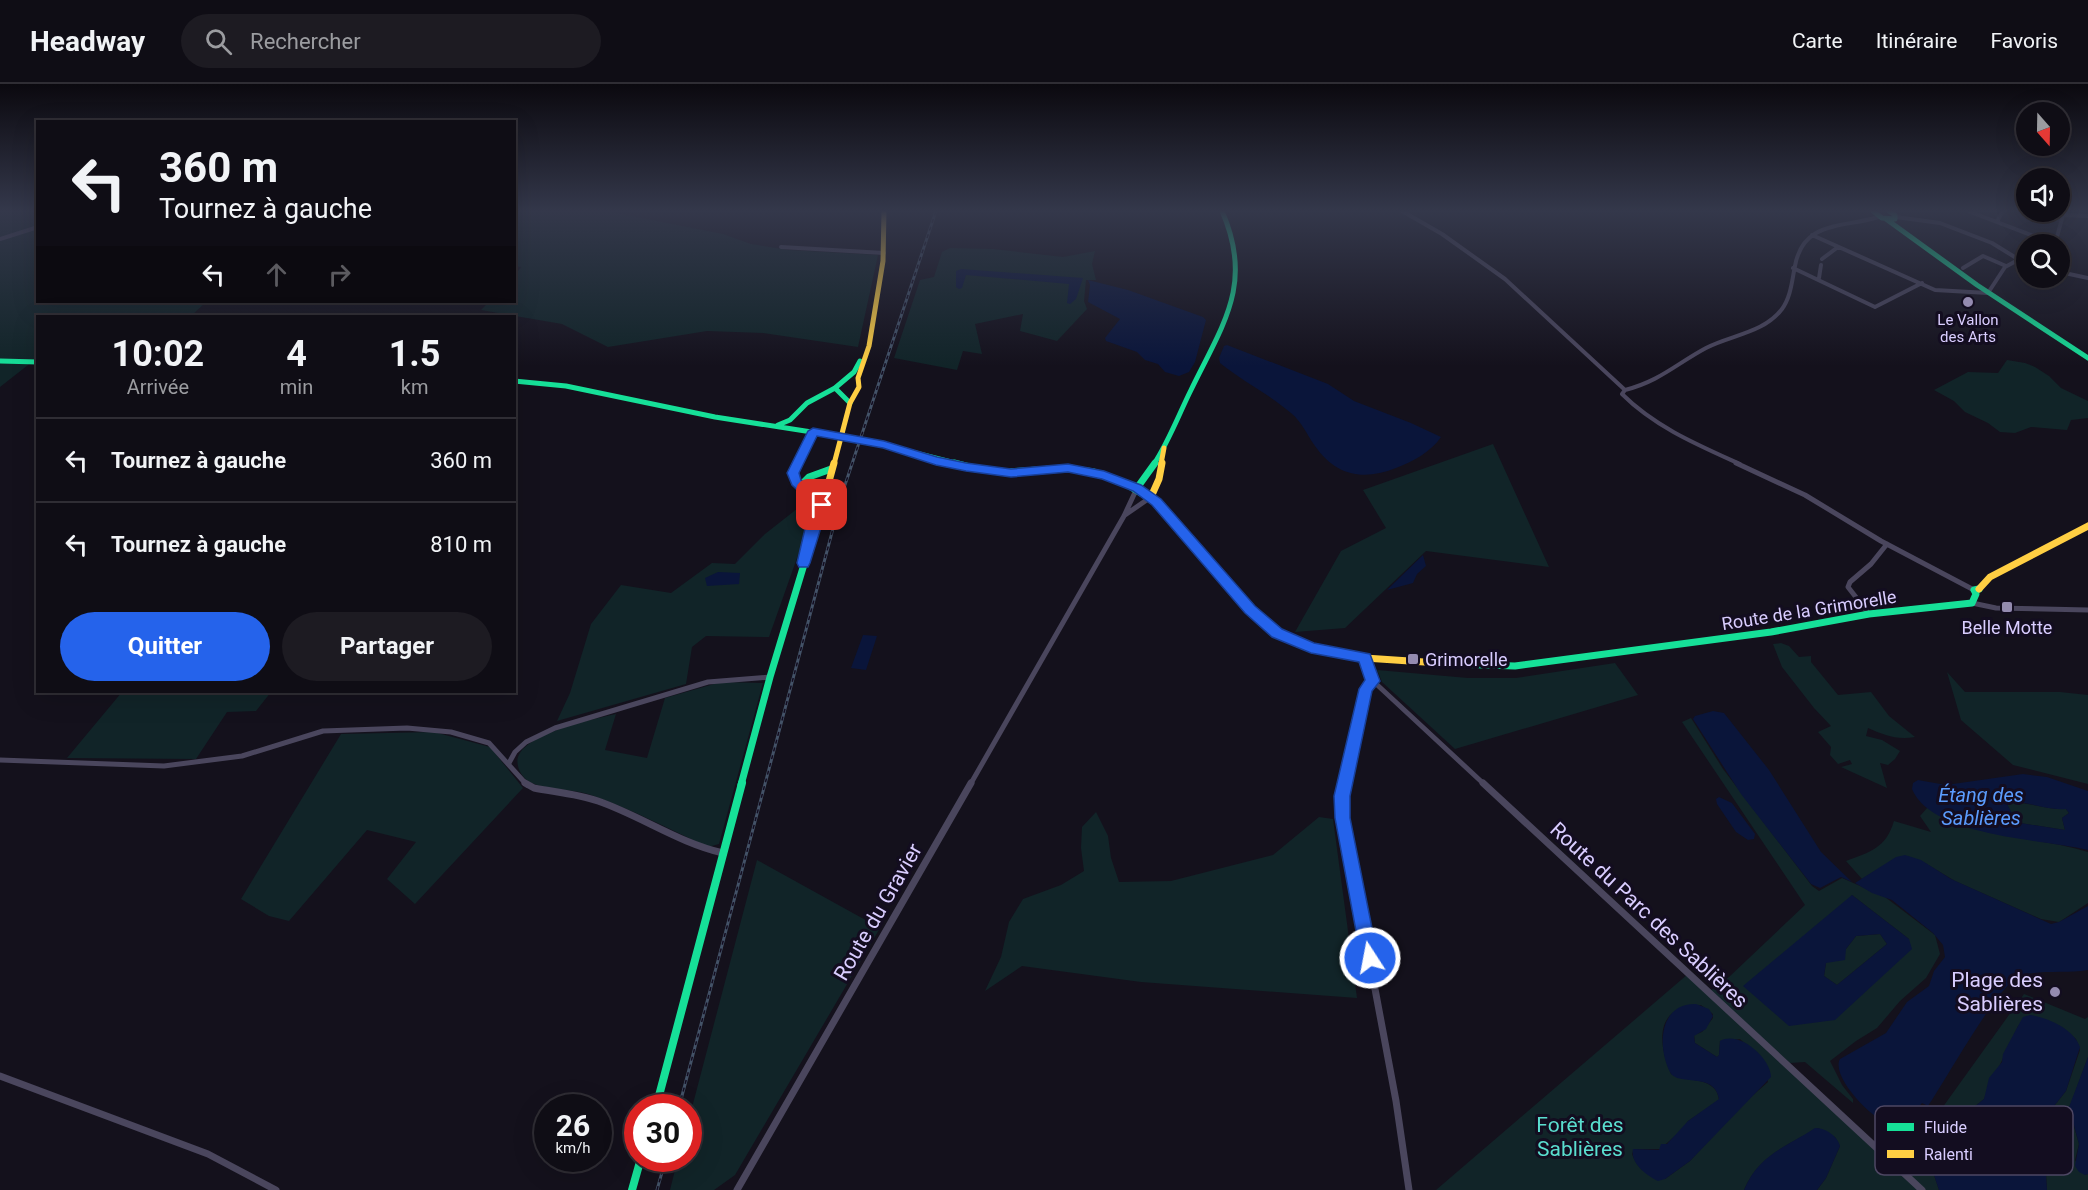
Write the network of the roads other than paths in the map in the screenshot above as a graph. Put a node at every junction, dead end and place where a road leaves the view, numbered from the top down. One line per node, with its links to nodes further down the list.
1 (882, 263): 19 (street)
2 (1238, 263): 34 (street)
3 (1482, 263): 26 (street)
4 (1795, 263): 12 (street)
5 (1874, 263): 17 (street)
6 (1947, 263): 18 (street)
7 (1972, 263): 13 (street)
8 (1998, 263): 11 (street)
9 (2013, 263): 11 (street)
10 (1821, 265): 16 (street)
11 (2006, 266): 18 (street)
12 (1793, 268): 16 (street); 26 (street)
13 (1963, 268)
14 (2070, 274): 15 (street)
15 (2088, 278)
16 (1819, 279): 17 (street)
17 (1922, 283): 18 (street)
18 (1988, 293): 20 (street)
19 (870, 335): 23 (street); 25 (street)
20 (2088, 358)
21 (0, 361): 22 (street)
22 (36, 362)
23 (844, 380): 25 (street); 28 (street)
24 (516, 381): 31 (street, Route de la Grimorelle)
25 (858, 382): 27 (street)
26 (1625, 390): 46 (street)
27 (856, 391): 28 (street); 29 (street)
28 (839, 392): 29 (street); 30 (street)
29 (850, 403): 35 (street)
30 (790, 420): 31 (street); 32 (street)
31 (776, 426): 32 (street, Route de la Grimorelle)
32 (801, 429): 33 (street, Route de la Grimorelle)
33 (813, 431): 36 (street); 41 (street, Route de la Grimorelle, bridge)
34 (1164, 446): 41 (street); 43 (street)
35 (831, 469): 37 (street); 39 (street)
36 (795, 471): 38 (street); 40 (street)
37 (818, 476): 38 (street); 39 (street)
38 (809, 477): 40 (street)
39 (827, 486): 42 (street); 47 (street)
40 (802, 487): 42 (street)
41 (1137, 488): 43 (street, Route de la Grimorelle); 44 (street, Route du Gravier)
42 (810, 493): 47 (street)
43 (1148, 495): 44 (street); 52 (street, Route de la Grimorelle)
44 (1124, 516): 65 (street, Route du Gravier)
45 (2088, 526): 48 (street)
46 (1887, 544): 48 (street); 51 (street)
47 (803, 563): 53 (street)
48 (1974, 590): 49 (street)
49 (1972, 603): 50 (street); 51 (street, Route de la Grimorelle)
50 (2088, 610)
51 (1869, 614): 52 (street, Route de la Grimorelle)
52 (1365, 658): 54 (street, Route du Parc des Sablières)
53 (770, 677): 56 (street); 57 (street)
54 (1373, 681): 60 (street, Route du Parc des Sablières); 66 (street)
55 (0, 760): 56 (street)
56 (509, 763): 57 (street)
57 (723, 853): 59 (street)
58 (0, 1076): 63 (street)
59 (659, 1094)
60 (1875, 1146)
61 (637, 1172): 64 (street)
62 (1906, 1175): 67 (street, Route du Parc des Sablières)
63 (276, 1190)
64 (632, 1190)
65 (737, 1190)
66 (1409, 1190)
67 (1922, 1190)

